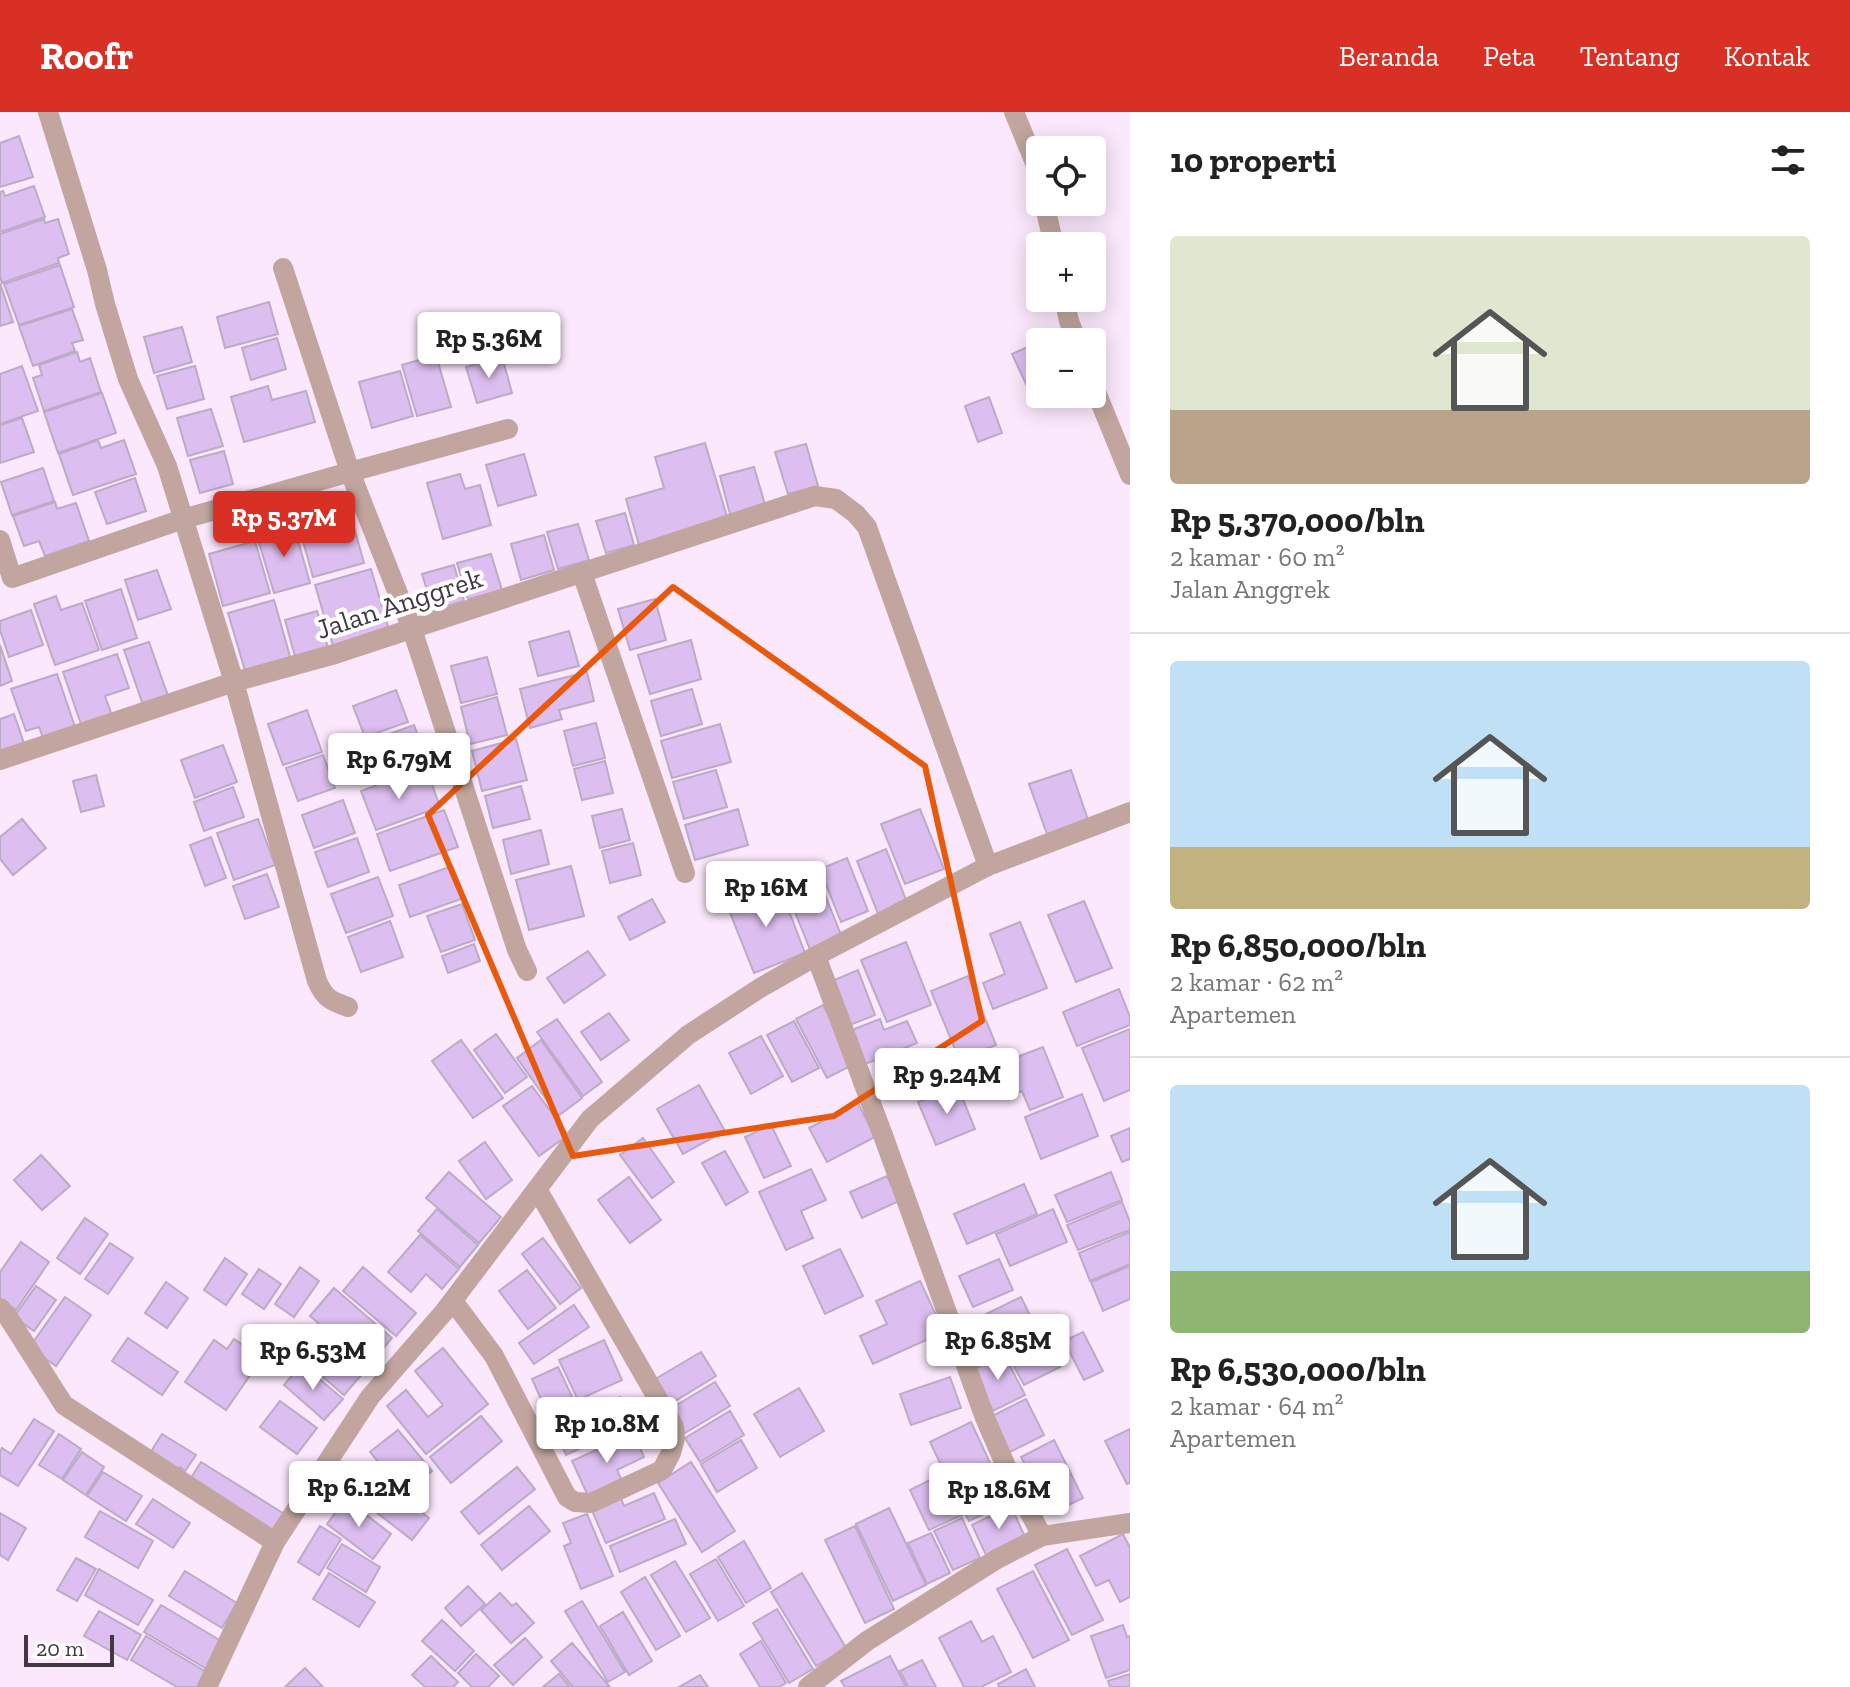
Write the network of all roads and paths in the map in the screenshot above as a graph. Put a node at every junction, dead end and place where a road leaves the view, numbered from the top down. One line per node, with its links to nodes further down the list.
1 (48, 112): 9 (street)
2 (1014, 112): 3 (street)
3 (1026, 141)
4 (283, 268): 7 (street)
5 (1103, 408): 8 (street)
6 (508, 429): 7 (street)
7 (350, 472): 9 (street); 13 (street)
8 (1130, 475)
9 (183, 519): 12 (street); 14 (street)
10 (0, 540): 12 (street)
11 (582, 573): 13 (street, Jalan Anggrek); 17 (street, Jalan Anggrek); 18 (street)
12 (6, 580)
13 (412, 629): 14 (street, Jalan Anggrek); 20 (street)
14 (234, 682): 15 (street, Jalan Anggrek); 21 (street)
15 (0, 760)
16 (1130, 812): 17 (street)
17 (988, 866): 19 (street)
18 (685, 873)
19 (816, 956): 22 (street); 26 (street)
20 (527, 971)
21 (348, 1007)
22 (537, 1189): 23 (street); 23 (street)
23 (453, 1301): 27 (street)
24 (0, 1308): 27 (street)
25 (1130, 1523): 26 (street)
26 (1042, 1536): 29 (street)
27 (275, 1542): 28 (street)
28 (207, 1687)
29 (808, 1687)

